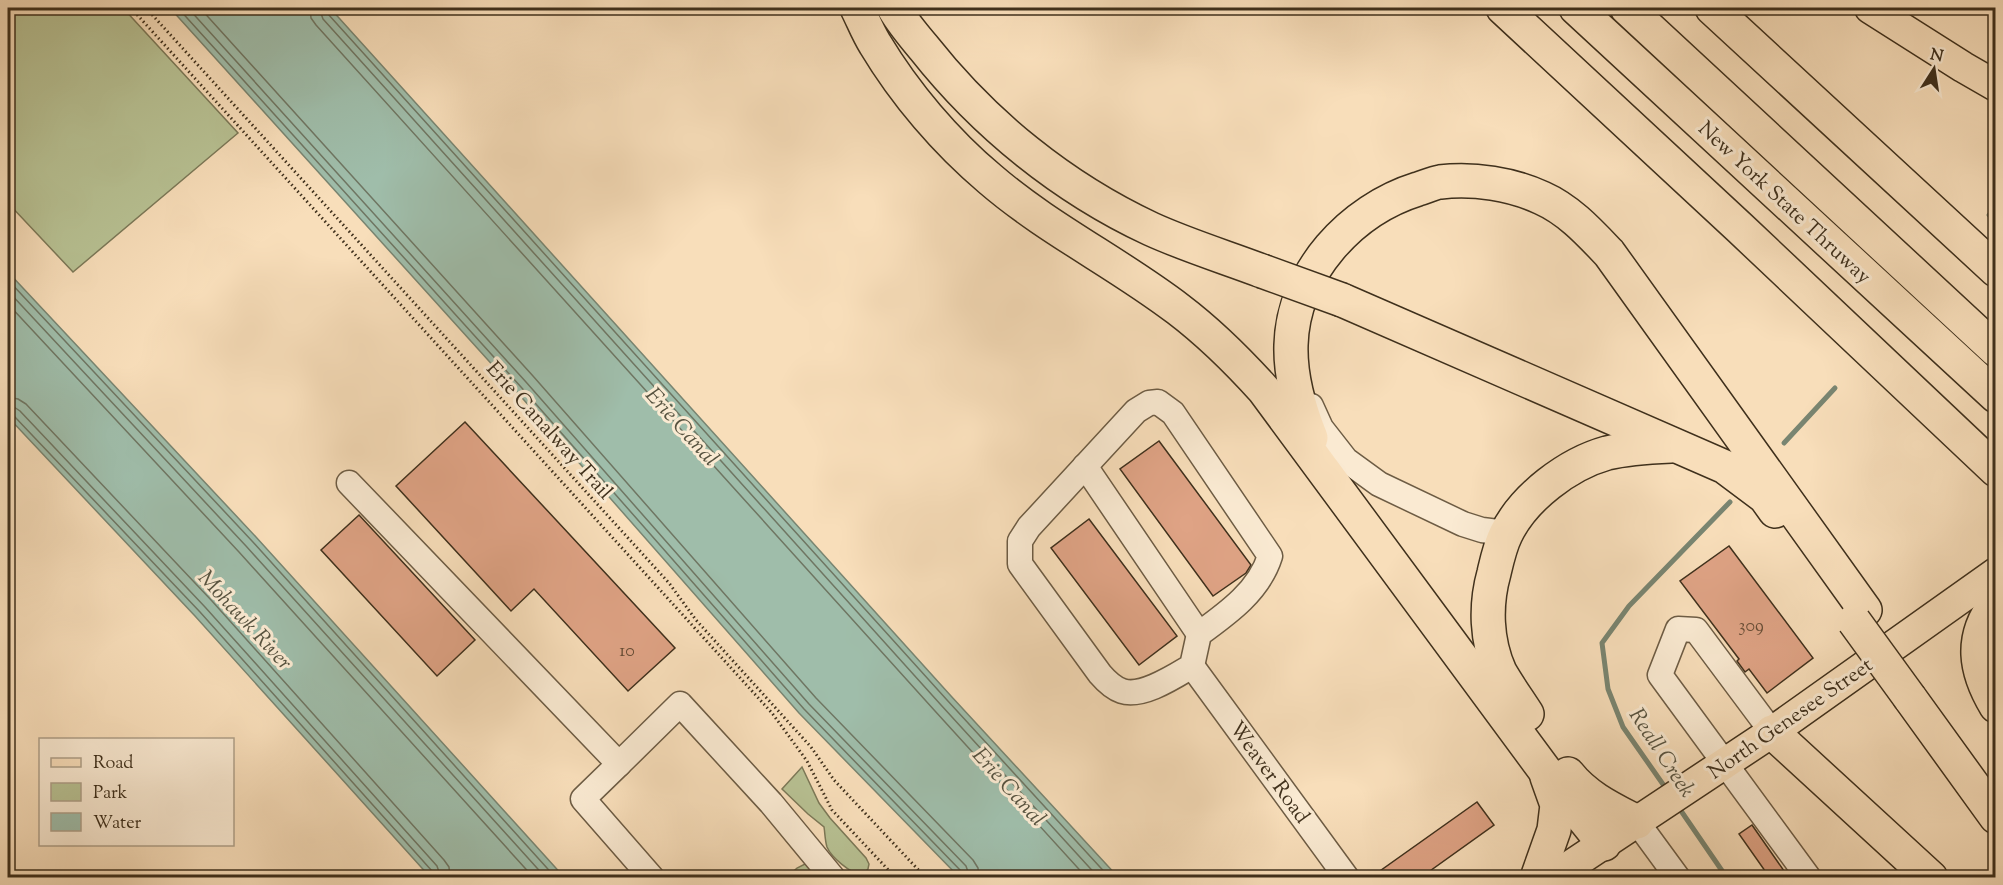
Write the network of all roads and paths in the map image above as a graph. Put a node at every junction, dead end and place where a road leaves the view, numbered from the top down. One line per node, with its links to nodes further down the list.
1 (130, 8): 41 (path)
2 (146, 8): 42 (path, Erie Canalway Trail)
3 (857, 8): 20 (highway)
4 (894, 8): 17 (highway, bridge)
5 (1503, 8): 19 (highway)
6 (1576, 8): 16 (highway, New York State Thruway)
7 (1628, 8): 15 (highway, New York State Thruway)
8 (1712, 8): 13 (highway)
9 (1870, 8): 11 (main road)
10 (1899, 8): 11 (street)
11 (1963, 67): 12 (main road)
12 (1995, 86)
13 (1995, 270)
14 (1291, 344): 20 (highway); 22 (street); 25 (highway)
15 (1995, 350)
16 (1995, 396)
17 (1675, 446): 22 (highway); 25 (highway)
18 (1085, 466): 26 (street); 26 (street); 28 (street)
19 (1995, 470)
20 (1328, 478): 34 (highway)
21 (349, 483): 32 (street)
22 (1506, 533): 36 (highway)
23 (1995, 573): 31 (main road, North Genesee Street)
24 (1995, 603): 30 (highway)
25 (1860, 616): 29 (highway, bridge)
26 (1199, 634): 28 (street)
27 (1711, 651): 31 (street); 31 (street); 33 (street)
28 (1192, 666): 43 (street, Weaver Road)
29 (1914, 691): 35 (highway); 37 (highway)
30 (1995, 706)
31 (1764, 721): 33 (main road, North Genesee Street); 48 (highway)
32 (619, 764): 39 (street); 40 (street)
33 (1725, 764): 36 (main road, North Genesee Street); 47 (street)
34 (1546, 772): 38 (highway); 44 (highway)
35 (1995, 792)
36 (1647, 816): 38 (main road, North Genesee Street); 46 (street)
37 (1995, 817)
38 (1604, 844): 45 (main road, North Genesee Street)
39 (652, 878)
40 (833, 878)
41 (896, 878)
42 (926, 878)
43 (1347, 878)
44 (1537, 878)
45 (1551, 878)
46 (1678, 878)
47 (1809, 878)
48 (1931, 878)

